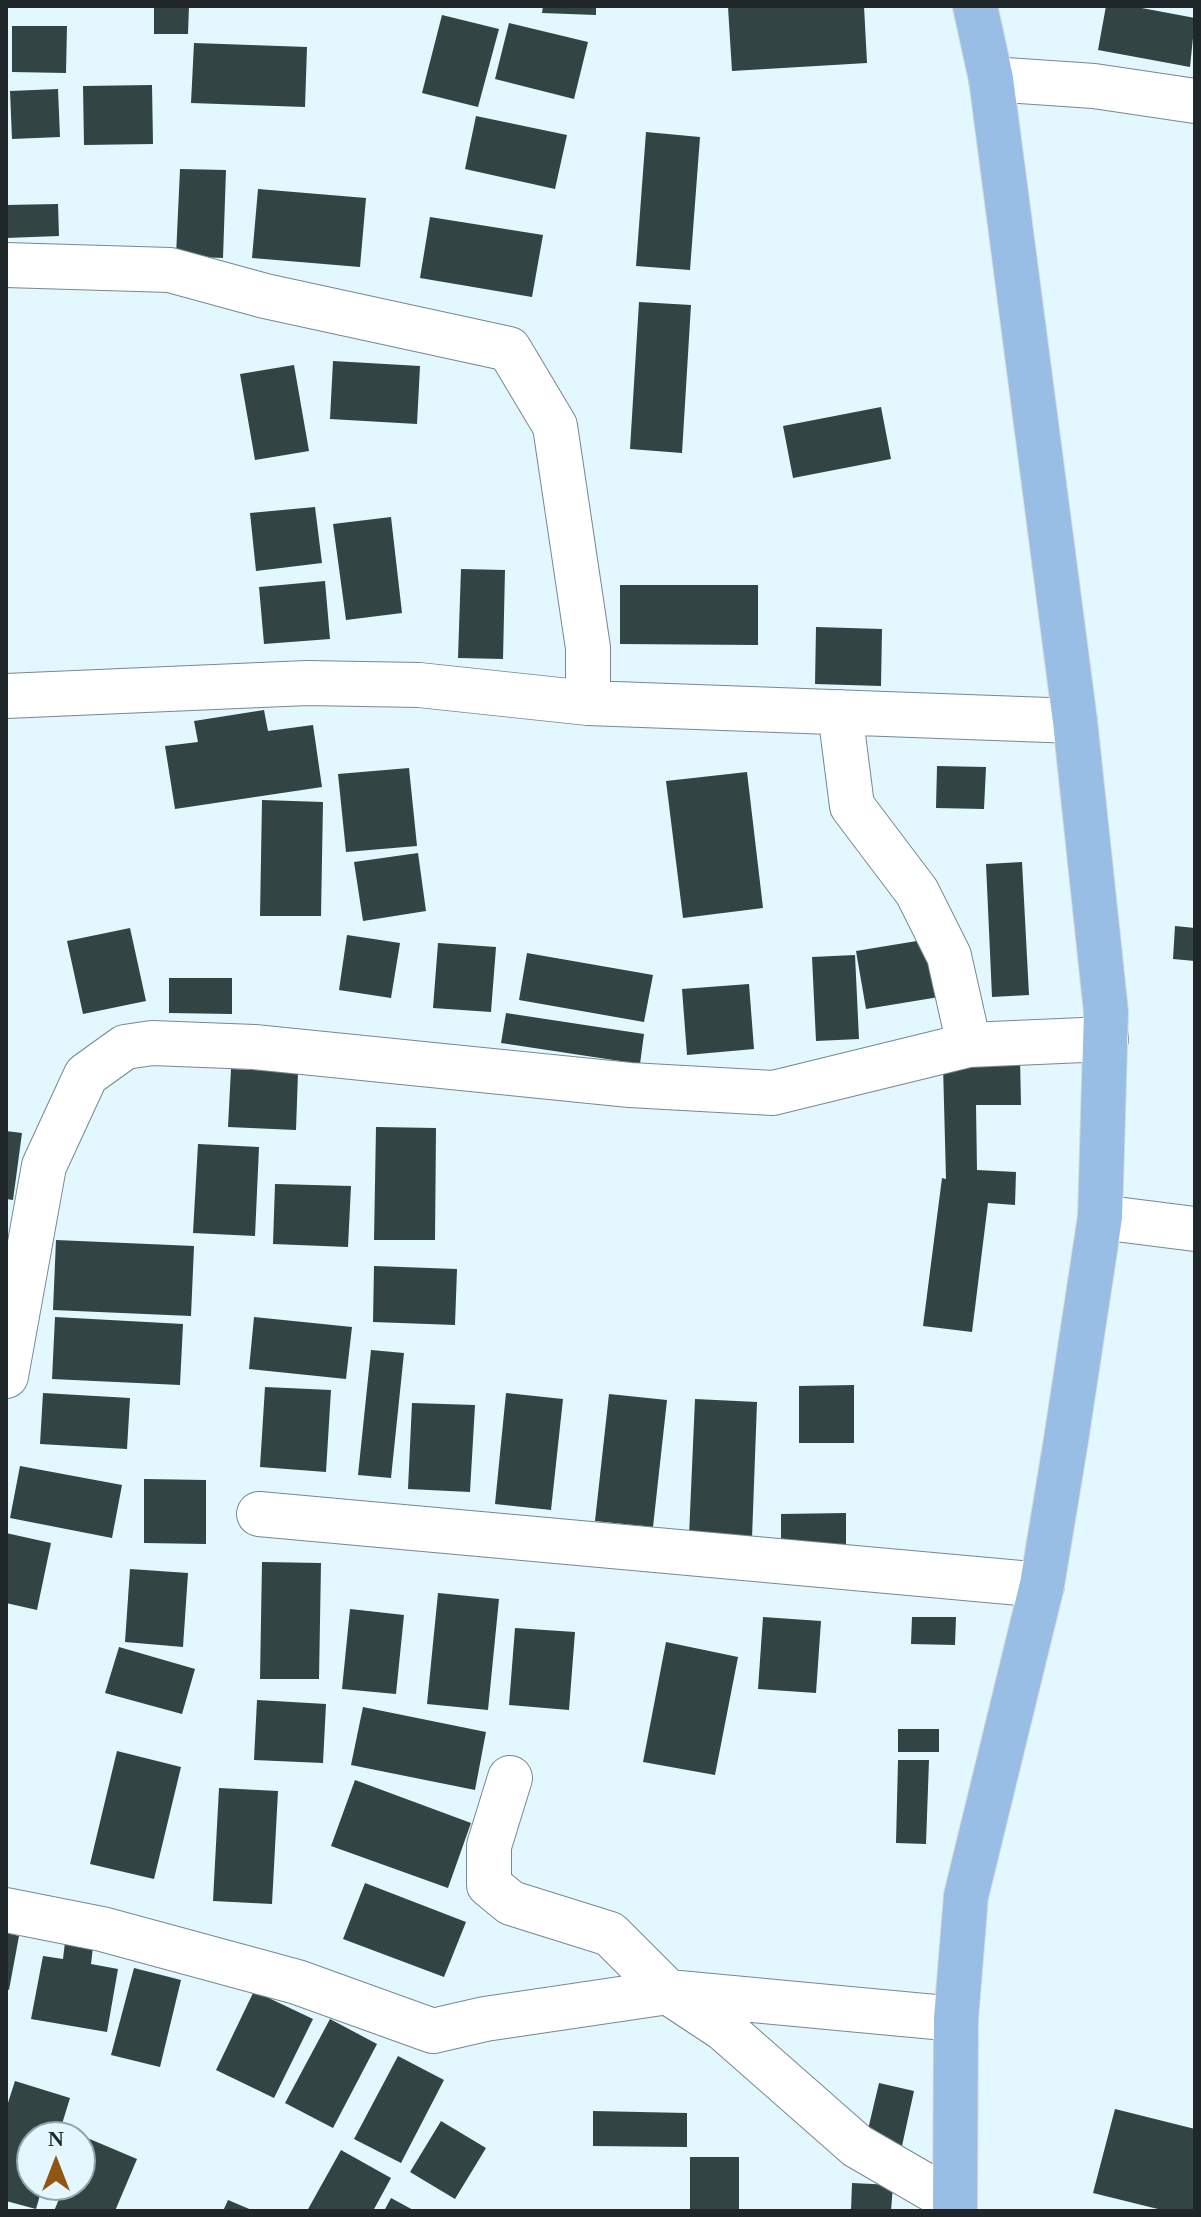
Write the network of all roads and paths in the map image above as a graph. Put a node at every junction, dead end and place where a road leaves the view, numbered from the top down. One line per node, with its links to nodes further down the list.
1 (975, 6): 2 (main road)
2 (991, 79): 3 (street); 8 (main road)
3 (1195, 101)
4 (6, 265): 6 (street)
5 (6, 696): 6 (street)
6 (588, 703): 7 (street)
7 (840, 712): 8 (street); 10 (street)
8 (1075, 721): 9 (main road)
9 (1106, 1039): 10 (street); 11 (main road)
10 (969, 1045): 12 (street)
11 (1100, 1217): 13 (street); 16 (main road)
12 (20, 1228): 14 (street)
13 (1195, 1229)
14 (6, 1376)
15 (259, 1514): 16 (street)
16 (1042, 1585): 20 (main road)
17 (510, 1778): 19 (street)
18 (6, 1910): 19 (street)
19 (668, 1992): 20 (street); 21 (street)
20 (956, 2019): 21 (main road)
21 (954, 2206)

